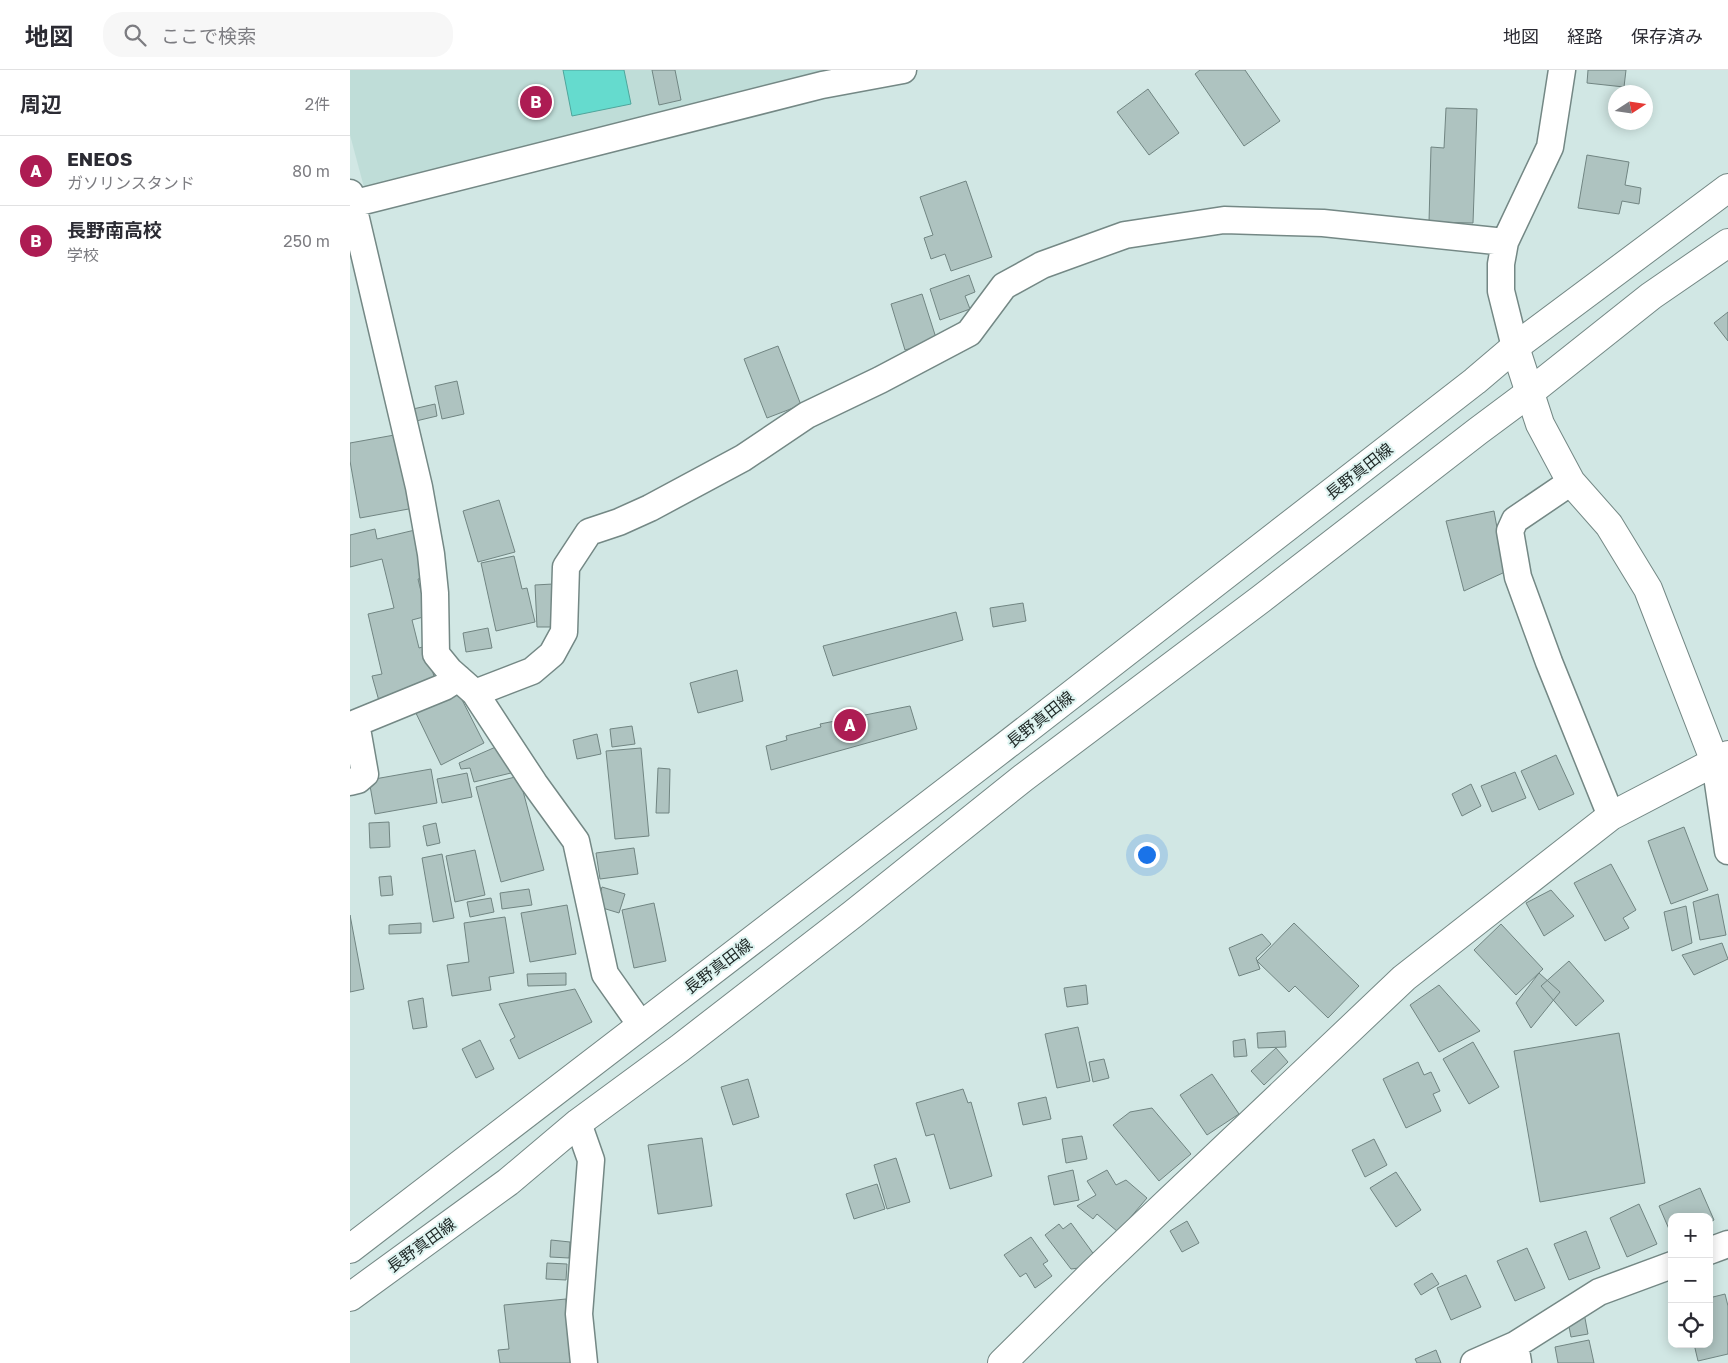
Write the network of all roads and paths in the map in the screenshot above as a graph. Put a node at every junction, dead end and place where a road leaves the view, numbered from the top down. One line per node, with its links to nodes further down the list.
1 (903, 70): 4 (street)
2 (1562, 70): 5 (street)
3 (1728, 188): 7 (main road, 長野真田線)
4 (351, 199): 10 (street)
5 (1505, 242): 7 (street); 10 (street)
6 (1728, 243): 8 (main road, 長野真田線)
7 (1515, 347): 8 (main road); 15 (main road, 長野真田線)
8 (1530, 393): 9 (main road); 16 (main road, 長野真田線)
9 (1571, 482): 11 (main road); 13 (street)
10 (466, 686): 12 (street); 15 (street)
11 (1722, 759): 13 (main road); 14 (street)
12 (350, 782)
13 (1611, 816): 24 (main road)
14 (1728, 851)
15 (641, 1025): 18 (main road, 長野真田線)
16 (578, 1123): 21 (main road, 長野真田線); 23 (street)
17 (1728, 1244): 19 (street)
18 (350, 1249)
19 (1713, 1250)
20 (1668, 1266): 22 (street)
21 (350, 1297)
22 (1517, 1354): 25 (street)
23 (584, 1363)
24 (1002, 1363)
25 (1474, 1363)

